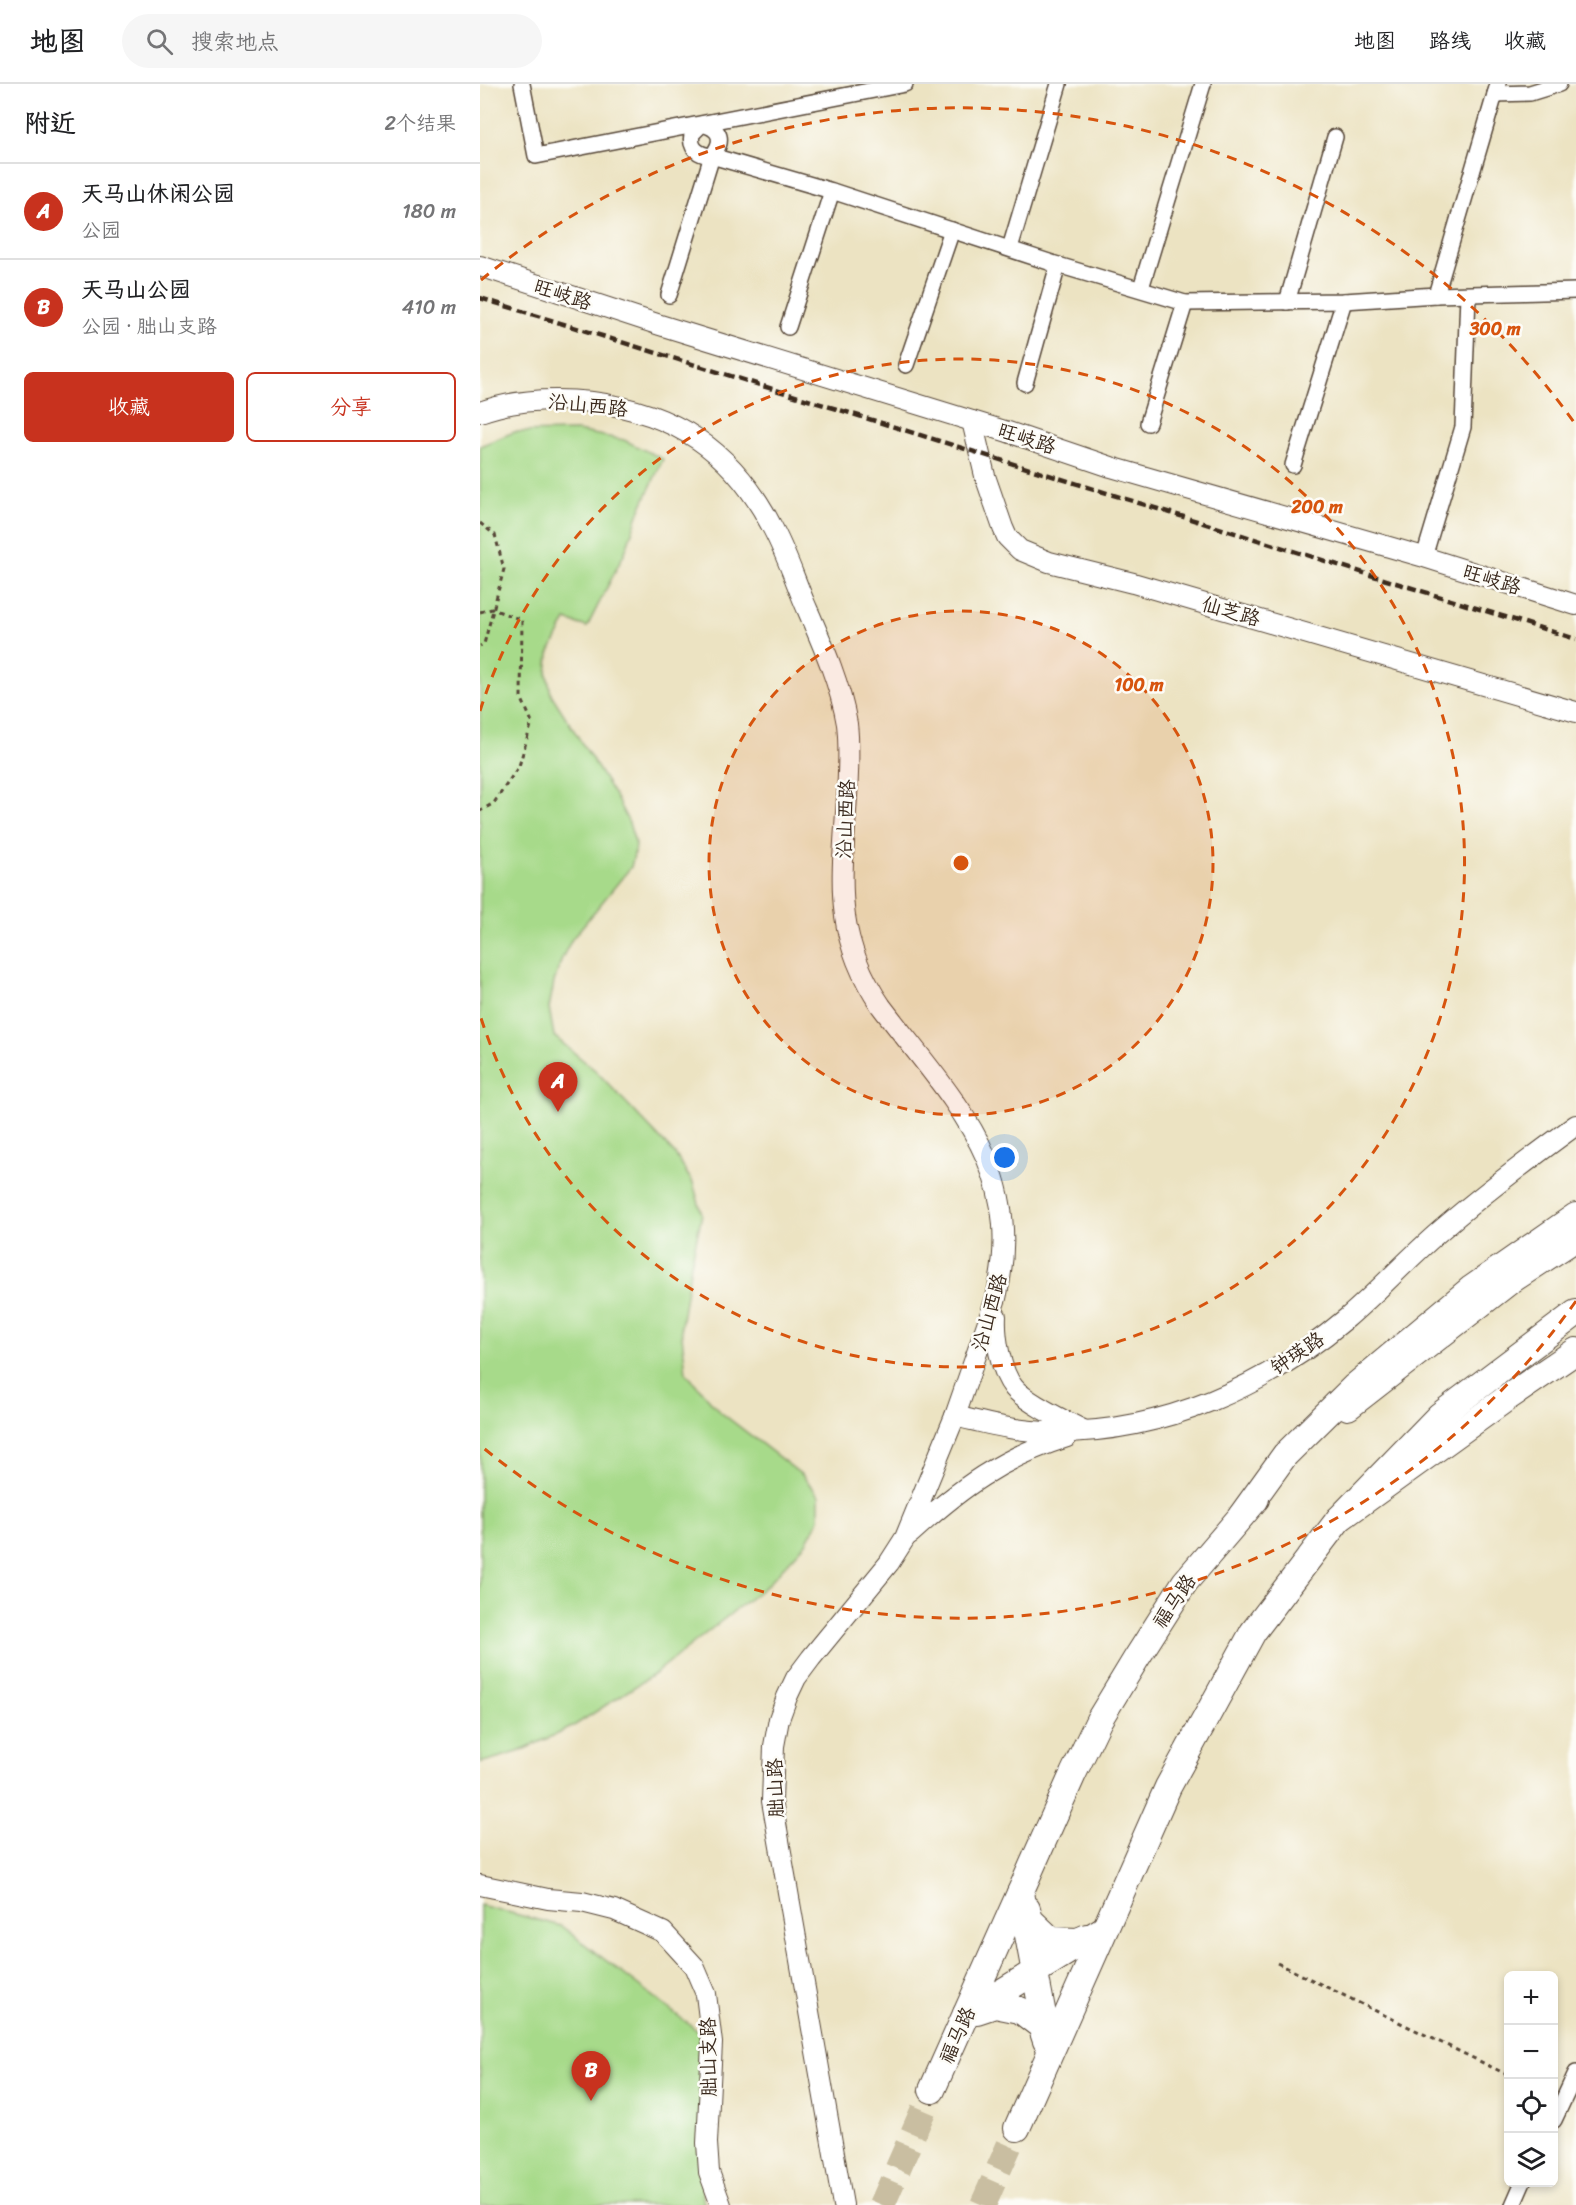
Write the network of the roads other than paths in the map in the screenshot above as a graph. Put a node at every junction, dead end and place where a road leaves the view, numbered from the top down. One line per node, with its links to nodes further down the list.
1 (522, 84): 7 (street)
2 (905, 84): 7 (street)
3 (1059, 84): 12 (street)
4 (1203, 84): 15 (street)
5 (1558, 84): 6 (street)
6 (1497, 89): 18 (street)
7 (702, 124): 9 (street); 9 (street)
8 (1335, 137): 21 (street)
9 (711, 156): 10 (street); 17 (street)
10 (832, 191): 11 (street); 23 (street)
11 (952, 230): 12 (street); 24 (street)
12 (1010, 248): 13 (street)
13 (1058, 265): 15 (street); 25 (street)
14 (480, 266): 27 (street, 旺岐路)
15 (1141, 288): 22 (street)
16 (1576, 291): 19 (street)
17 (669, 295)
18 (1437, 295): 19 (street); 20 (street)
19 (1468, 295): 30 (street)
20 (1344, 301): 21 (street); 29 (street)
21 (1287, 302): 22 (street)
22 (1185, 303): 28 (street)
23 (788, 327)
24 (906, 365)
25 (1025, 383)
26 (480, 412): 36 (street, 沿山西路)
27 (972, 421): 30 (street, 旺岐路); 32 (street, 仙芝路)
28 (1148, 423)
29 (1293, 465)
30 (1424, 558): 31 (street, 旺岐路)
31 (1576, 605)
32 (1576, 712)
33 (1576, 1125): 40 (street, 钟瑛路)
34 (1576, 1216): 41 (main road)
35 (1576, 1238): 41 (main road, 福马路)
36 (996, 1298): 39 (street, 沿山西路); 40 (street)
37 (1576, 1313): 42 (main road)
38 (1576, 1352): 42 (main road)
39 (955, 1416): 40 (street, 钟瑛路); 43 (street, 胐山路)
40 (1085, 1431): 43 (street)
41 (1241, 1515): 45 (main road, 福马路)
42 (1339, 1519): 46 (main road)
43 (905, 1538): 56 (street, 胐山路)
44 (480, 1885): 55 (street, 胐山支路)
45 (1020, 1893): 46 (main road); 47 (main road); 48 (main road, 福马路)
46 (1104, 1929): 47 (main road); 49 (main road)
47 (1036, 1972): 48 (main road); 49 (main road)
48 (966, 2014): 49 (main road); 51 (main road, 福马路)
49 (1050, 2052): 53 (main road)
50 (1576, 2073): 52 (street)
51 (932, 2090)
52 (1558, 2111)
53 (1017, 2128)
54 (1521, 2187): 57 (street)
55 (721, 2205)
56 (843, 2205)
57 (1513, 2205)

